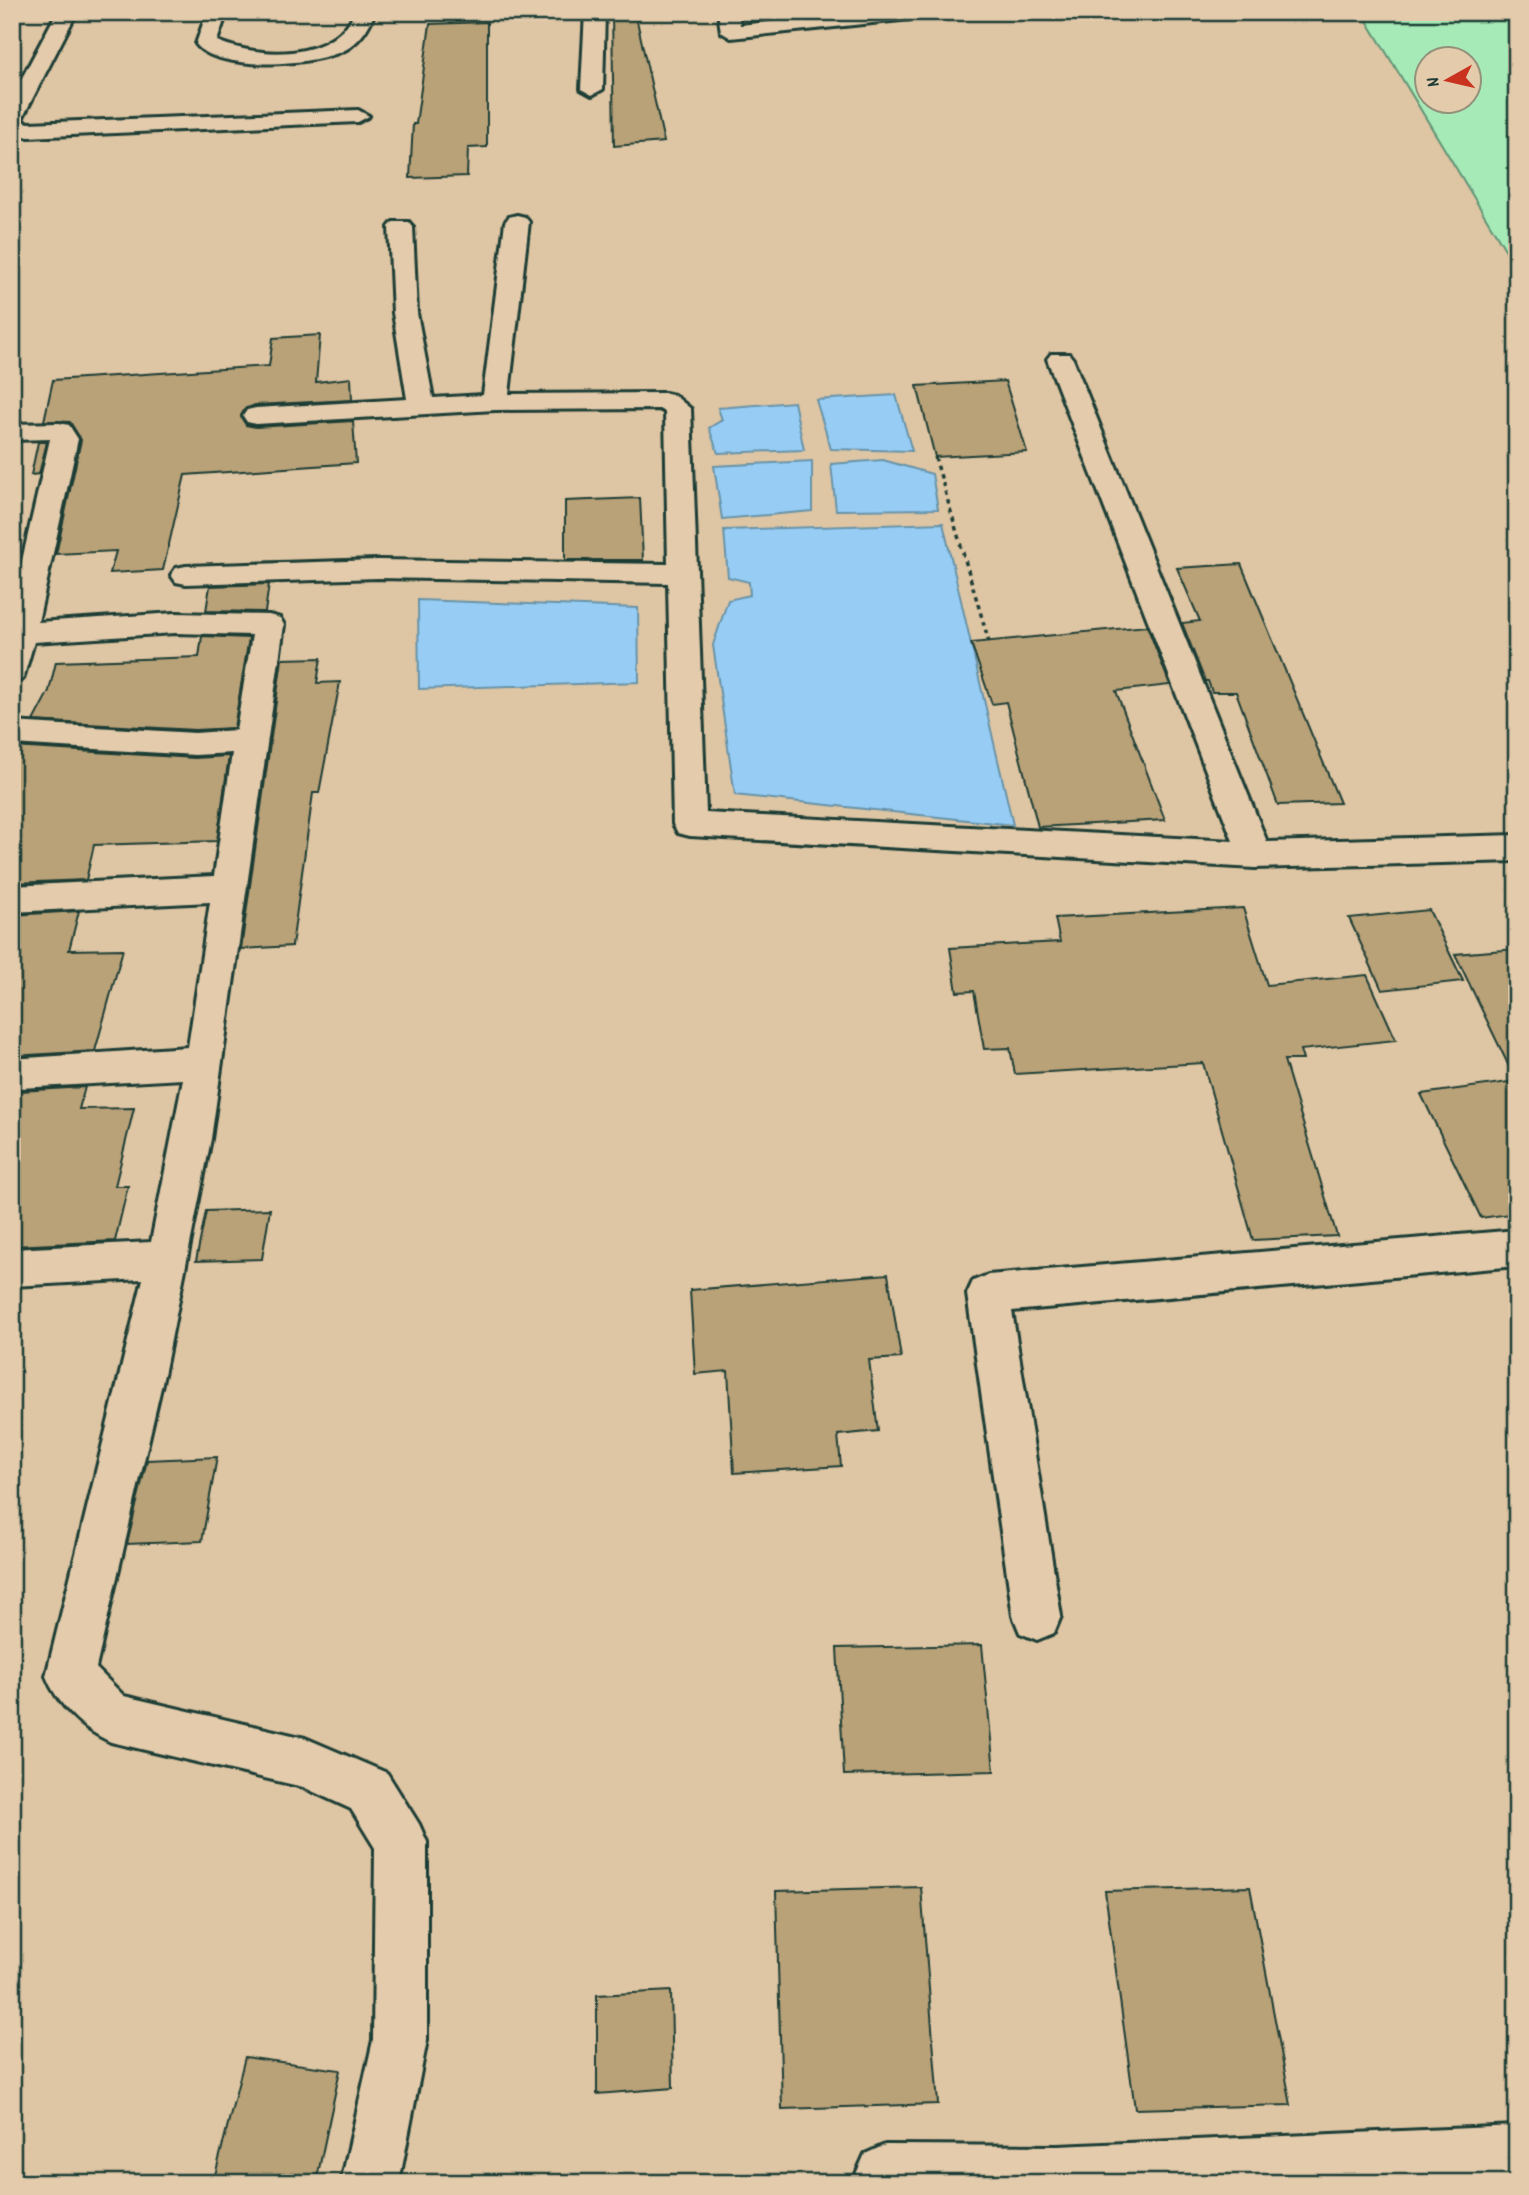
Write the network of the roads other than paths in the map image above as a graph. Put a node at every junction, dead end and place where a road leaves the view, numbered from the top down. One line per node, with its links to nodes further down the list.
1 (67, 12): 11 (street)
2 (217, 12): 8 (street)
3 (365, 12): 8 (street)
4 (595, 12): 9 (street)
5 (728, 12): 7 (street)
6 (920, 12): 7 (street)
7 (842, 17)
8 (267, 60): 12 (street)
9 (592, 89)
10 (358, 116): 12 (street)
11 (12, 118)
12 (261, 121): 13 (street)
13 (12, 125)
14 (517, 222): 17 (street)
15 (401, 227): 18 (street)
16 (1060, 359): 27 (street)
17 (495, 402): 18 (street); 21 (street)
18 (422, 408): 19 (street)
19 (256, 416)
20 (12, 432): 23 (street)
21 (685, 573): 22 (street); 27 (street)
22 (186, 575)
23 (17, 652): 25 (street)
24 (12, 733): 25 (street)
25 (248, 740): 28 (street)
26 (1517, 848): 27 (street)
27 (1255, 855)
28 (228, 888): 29 (street); 30 (street)
29 (12, 899)
30 (205, 1062): 31 (street); 33 (street)
31 (20, 1072)
32 (1517, 1248): 35 (street)
33 (167, 1259): 34 (street); 39 (street)
34 (12, 1268)
35 (1037, 1616)
36 (1517, 2154): 38 (street)
37 (884, 2174): 38 (street)
38 (1058, 2179)
39 (370, 2183)

